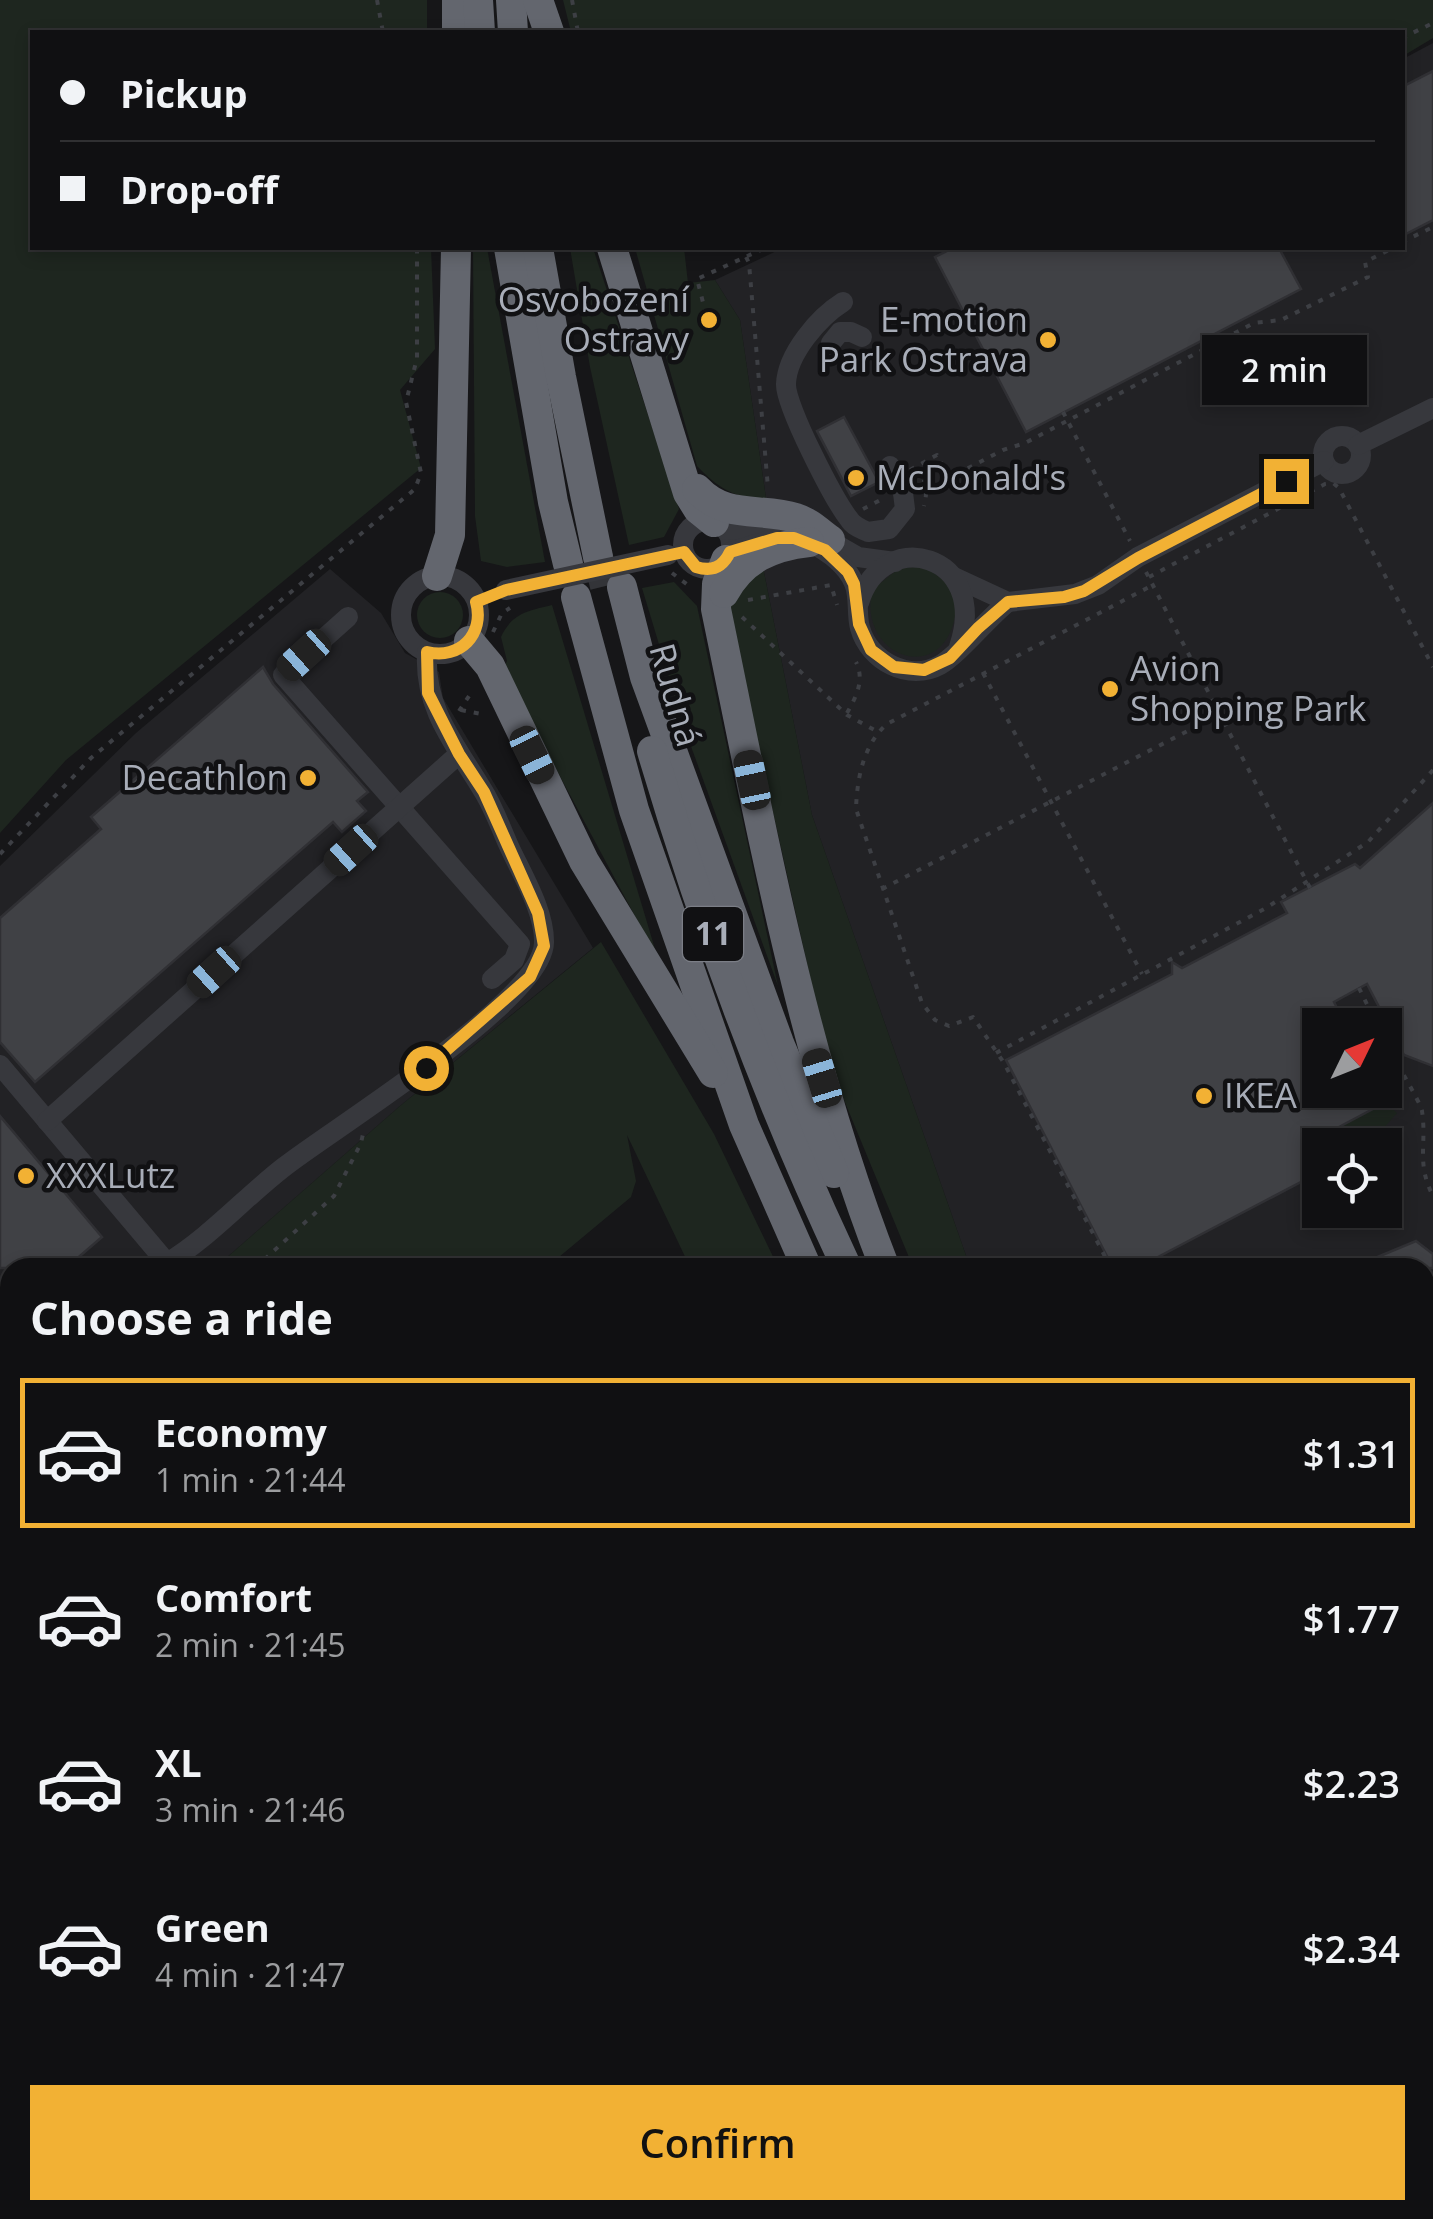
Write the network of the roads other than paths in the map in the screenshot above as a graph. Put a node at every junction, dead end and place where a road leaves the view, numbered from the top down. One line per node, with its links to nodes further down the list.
1 (456, 0): 5 (highway)
2 (478, 0): 6 (highway)
3 (511, 0): 7 (highway)
4 (538, 0): 8 (highway)
5 (457, 30)
6 (480, 30)
7 (513, 30)
8 (547, 30)
9 (456, 250): 24 (highway)
10 (509, 250): 11 (highway)
11 (538, 250)
12 (613, 250): 17 (highway)
13 (843, 302): 20 (street)
14 (862, 337): 15 (street)
15 (830, 355)
16 (1433, 408): 28 (street)
17 (675, 450): 19 (highway); 20 (highway)
18 (893, 472): 20 (street)
19 (720, 526): 20 (street); 21 (street); 22 (street)
20 (831, 535): 21 (street); 23 (street); 29 (street); 30 (highway)
21 (728, 556): 22 (street); 30 (highway)
22 (674, 560): 27 (street, bridge)
23 (895, 562): 25 (street); 29 (street)
24 (437, 576): 27 (street); 34 (street)
25 (954, 577): 28 (street); 33 (street)
26 (601, 591): 40 (highway, Rudná / 11); 44 (highway, Rudná / 11); 45 (highway)
27 (476, 602): 32 (street)
28 (1008, 602): 33 (street)
29 (858, 604): 33 (street)
30 (716, 609): 46 (highway)
31 (348, 617): 36 (street)
32 (469, 641): 34 (street); 40 (highway)
33 (959, 647)
34 (427, 652): 35 (street)
35 (459, 754): 36 (street); 42 (street)
36 (400, 806): 37 (street); 39 (street)
37 (492, 979)
38 (0, 1064): 39 (street)
39 (47, 1121): 41 (street)
40 (744, 1125): 43 (highway, Rudná / 11)
41 (164, 1258)
42 (176, 1258)
43 (802, 1258)
44 (842, 1258)
45 (872, 1258)
46 (881, 1258)

